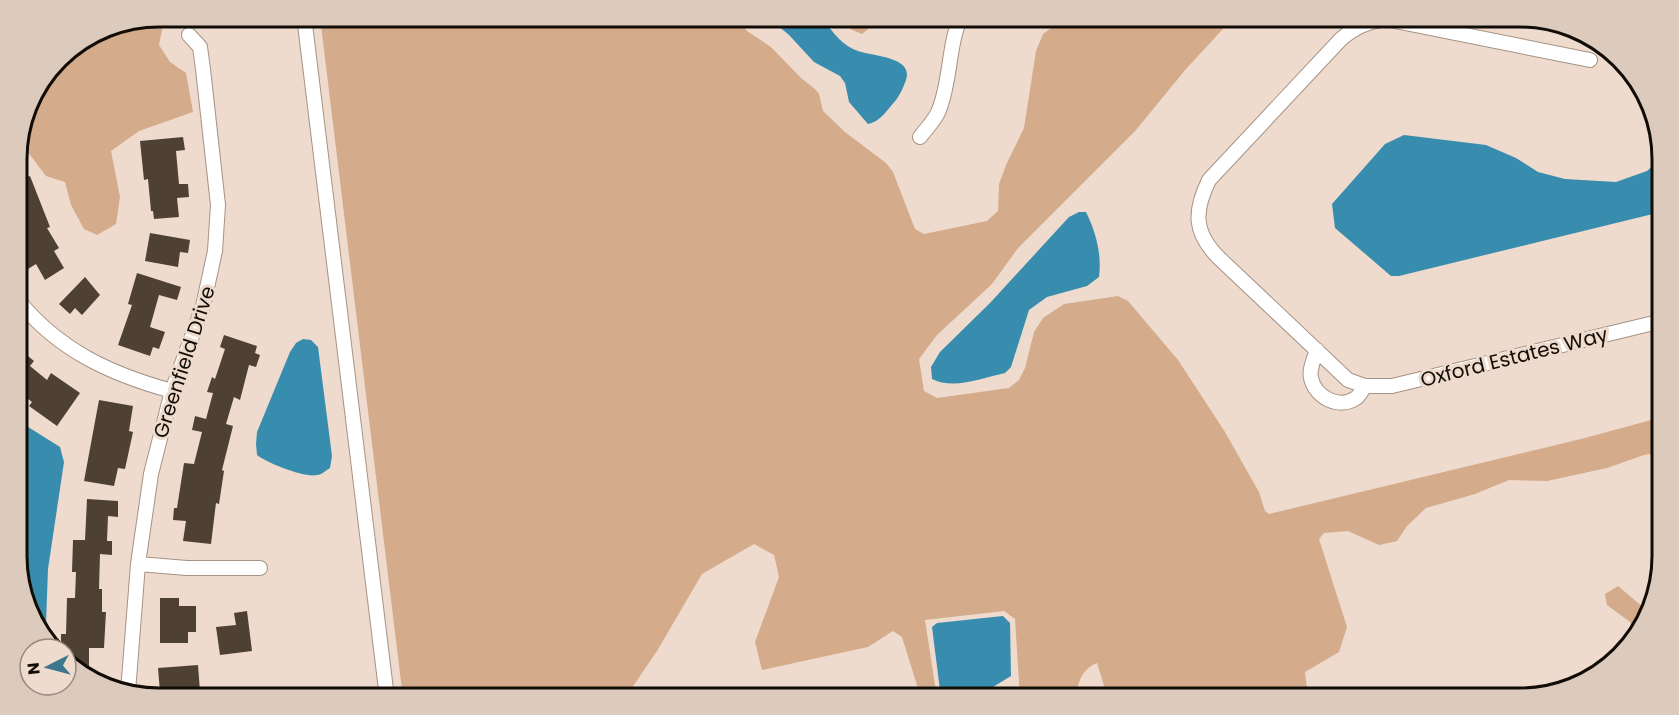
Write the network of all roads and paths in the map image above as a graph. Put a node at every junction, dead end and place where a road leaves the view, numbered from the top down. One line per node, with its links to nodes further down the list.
1 (305, 27): 16 (street)
2 (957, 27): 7 (street)
3 (1355, 27): 10 (street)
4 (1425, 27): 6 (street)
5 (189, 35): 12 (street, Greenfield Drive)
6 (1590, 60)
7 (920, 137)
8 (27, 310): 12 (street)
9 (1652, 323): 11 (street, Oxford Estates Way)
10 (1317, 350): 11 (street); 11 (street)
11 (1365, 386)
12 (171, 391): 13 (street, Greenfield Drive)
13 (138, 564): 14 (street); 15 (street, Greenfield Drive)
14 (260, 568)
15 (129, 684)
16 (386, 688)

